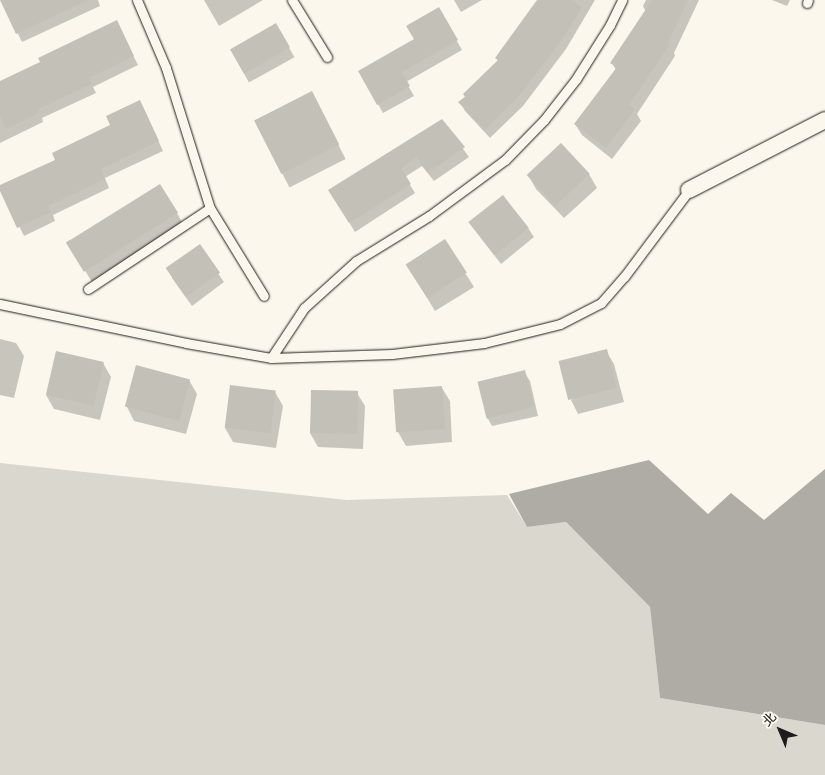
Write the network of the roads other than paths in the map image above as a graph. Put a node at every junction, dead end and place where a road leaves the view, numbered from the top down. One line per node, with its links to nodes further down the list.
1 (137, 0): 7 (lane)
2 (292, 0): 4 (lane)
3 (622, 0): 11 (lane)
4 (327, 57)
5 (825, 120): 6 (street)
6 (689, 190): 11 (lane)
7 (210, 208): 8 (lane); 9 (lane)
8 (88, 289)
9 (264, 296)
10 (0, 304): 11 (lane)
11 (271, 358)

